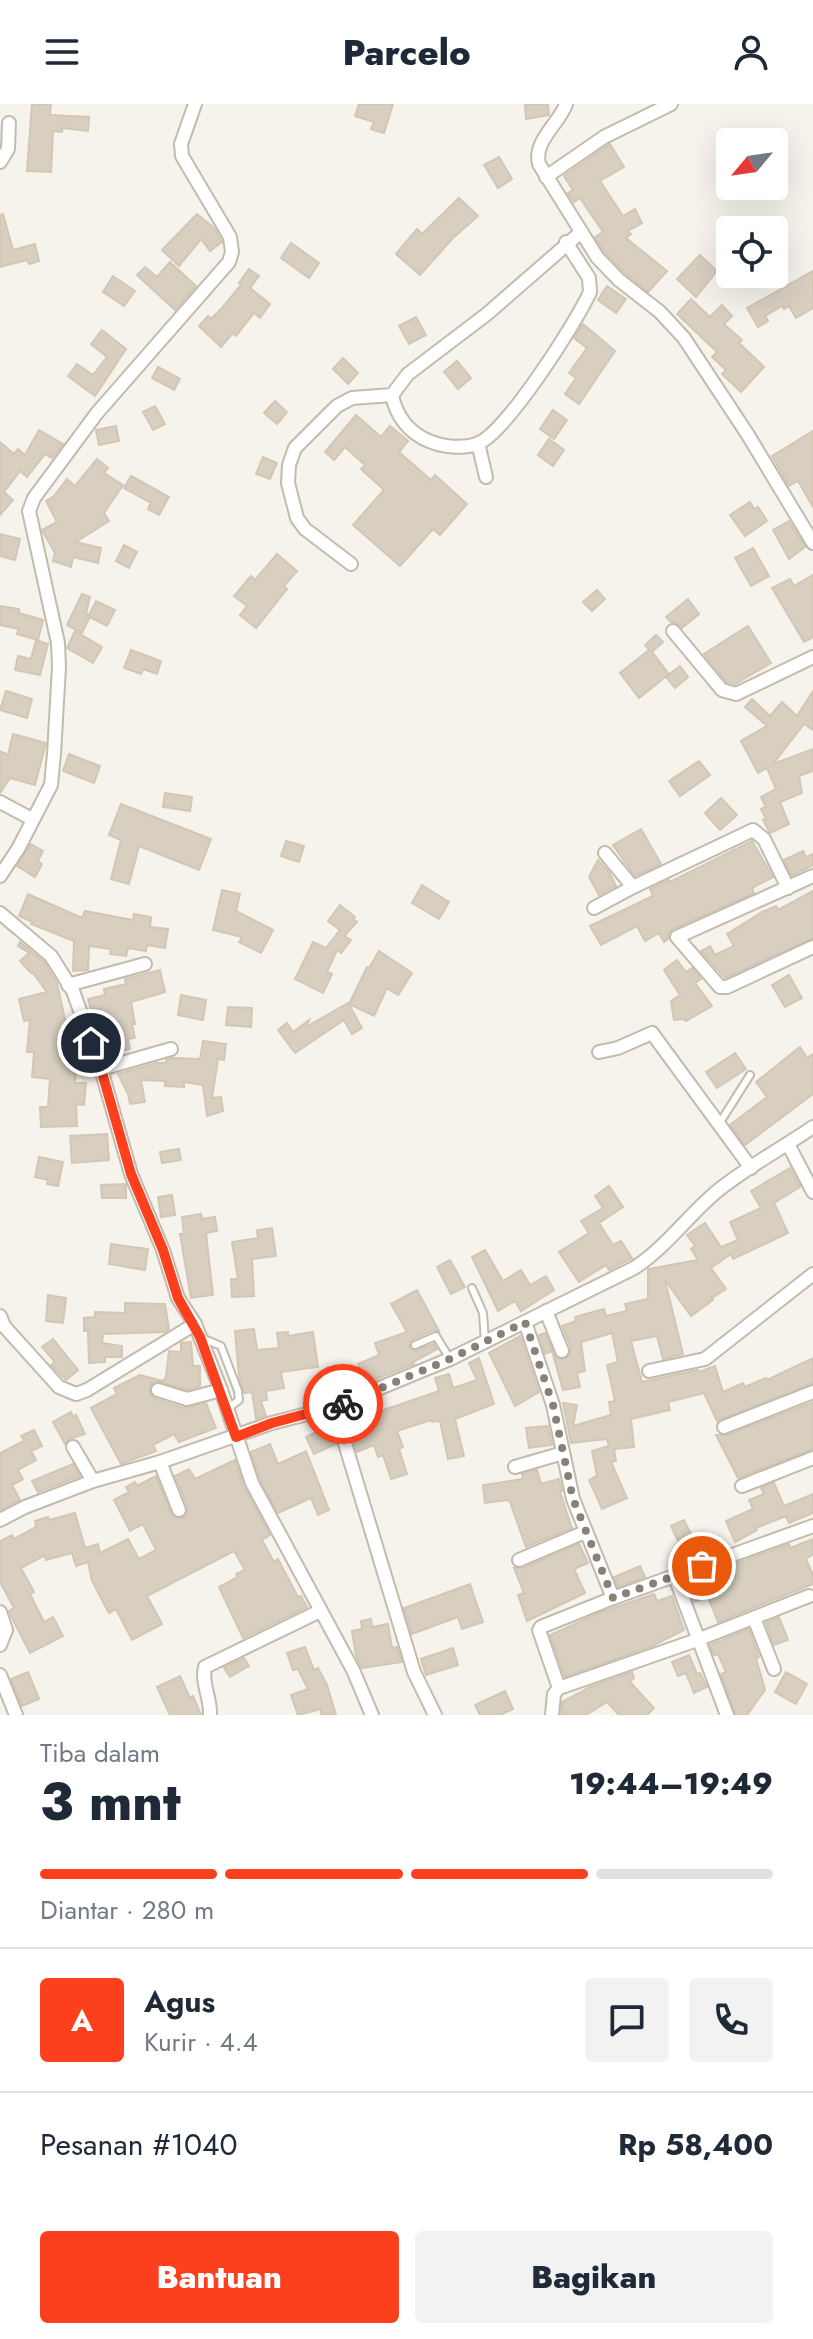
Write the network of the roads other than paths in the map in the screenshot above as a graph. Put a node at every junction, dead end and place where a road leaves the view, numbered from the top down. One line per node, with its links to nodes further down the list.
1 (195, 104): 17 (street)
2 (566, 104): 6 (street)
3 (671, 104): 6 (street)
4 (9, 123): 5 (street)
5 (0, 162)
6 (546, 177): 7 (street)
7 (580, 233): 8 (street); 12 (street)
8 (566, 242): 9 (street); 10 (street)
9 (392, 395): 10 (street); 13 (street)
10 (478, 443): 11 (street)
11 (486, 477)
12 (813, 543)
13 (351, 564)
14 (673, 631): 15 (street)
15 (813, 657)
16 (0, 802): 17 (street)
17 (32, 819): 19 (street)
18 (605, 853): 21 (street)
19 (0, 876)
20 (813, 876): 22 (street)
21 (633, 887): 22 (street); 23 (street)
22 (788, 888): 25 (street)
23 (594, 908)
24 (0, 913): 27 (street)
25 (813, 947)
26 (145, 964): 27 (street)
27 (68, 985): 30 (street)
28 (171, 1049): 30 (street)
29 (599, 1052): 32 (street)
30 (101, 1069): 42 (street)
31 (750, 1075): 32 (lane)
32 (719, 1124): 35 (street)
33 (813, 1127): 34 (street)
34 (788, 1144): 35 (street); 36 (street)
35 (751, 1168): 39 (street)
36 (813, 1192)
37 (813, 1274): 48 (street)
38 (472, 1288): 44 (lane)
39 (546, 1311): 41 (street); 46 (street)
40 (0, 1316): 42 (street)
41 (525, 1322): 44 (street); 57 (street)
42 (195, 1324): 43 (street)
43 (200, 1337): 50 (street); 53 (lane)
44 (485, 1342): 47 (street)
45 (415, 1345): 47 (lane)
46 (562, 1351)
47 (450, 1359): 52 (street)
48 (649, 1371)
49 (158, 1390): 50 (street)
50 (221, 1390): 53 (street)
51 (813, 1392): 54 (street)
52 (334, 1407): 55 (street); 82 (street)
53 (227, 1409): 55 (street)
54 (724, 1427)
55 (236, 1437): 59 (street); 71 (street)
56 (73, 1447): 61 (street)
57 (563, 1453): 60 (street); 66 (street)
58 (813, 1458): 62 (street)
59 (160, 1462): 61 (street); 63 (street)
60 (515, 1467)
61 (93, 1481): 64 (street)
62 (742, 1486)
63 (179, 1510)
64 (0, 1520)
65 (813, 1526): 68 (street)
66 (585, 1532): 67 (street); 70 (street)
67 (519, 1560)
68 (675, 1577): 70 (street); 74 (street)
69 (809, 1596): 73 (street)
70 (613, 1598): 78 (street)
71 (320, 1611): 80 (street); 81 (street)
72 (0, 1612): 75 (street)
73 (754, 1618): 74 (street); 76 (street)
74 (697, 1640): 78 (street); 84 (street)
75 (0, 1645)
76 (774, 1669)
77 (0, 1675): 79 (street)
78 (559, 1688): 83 (street)
79 (16, 1715)
80 (210, 1715)
81 (372, 1715)
82 (435, 1715)
83 (552, 1715)
84 (727, 1715)

